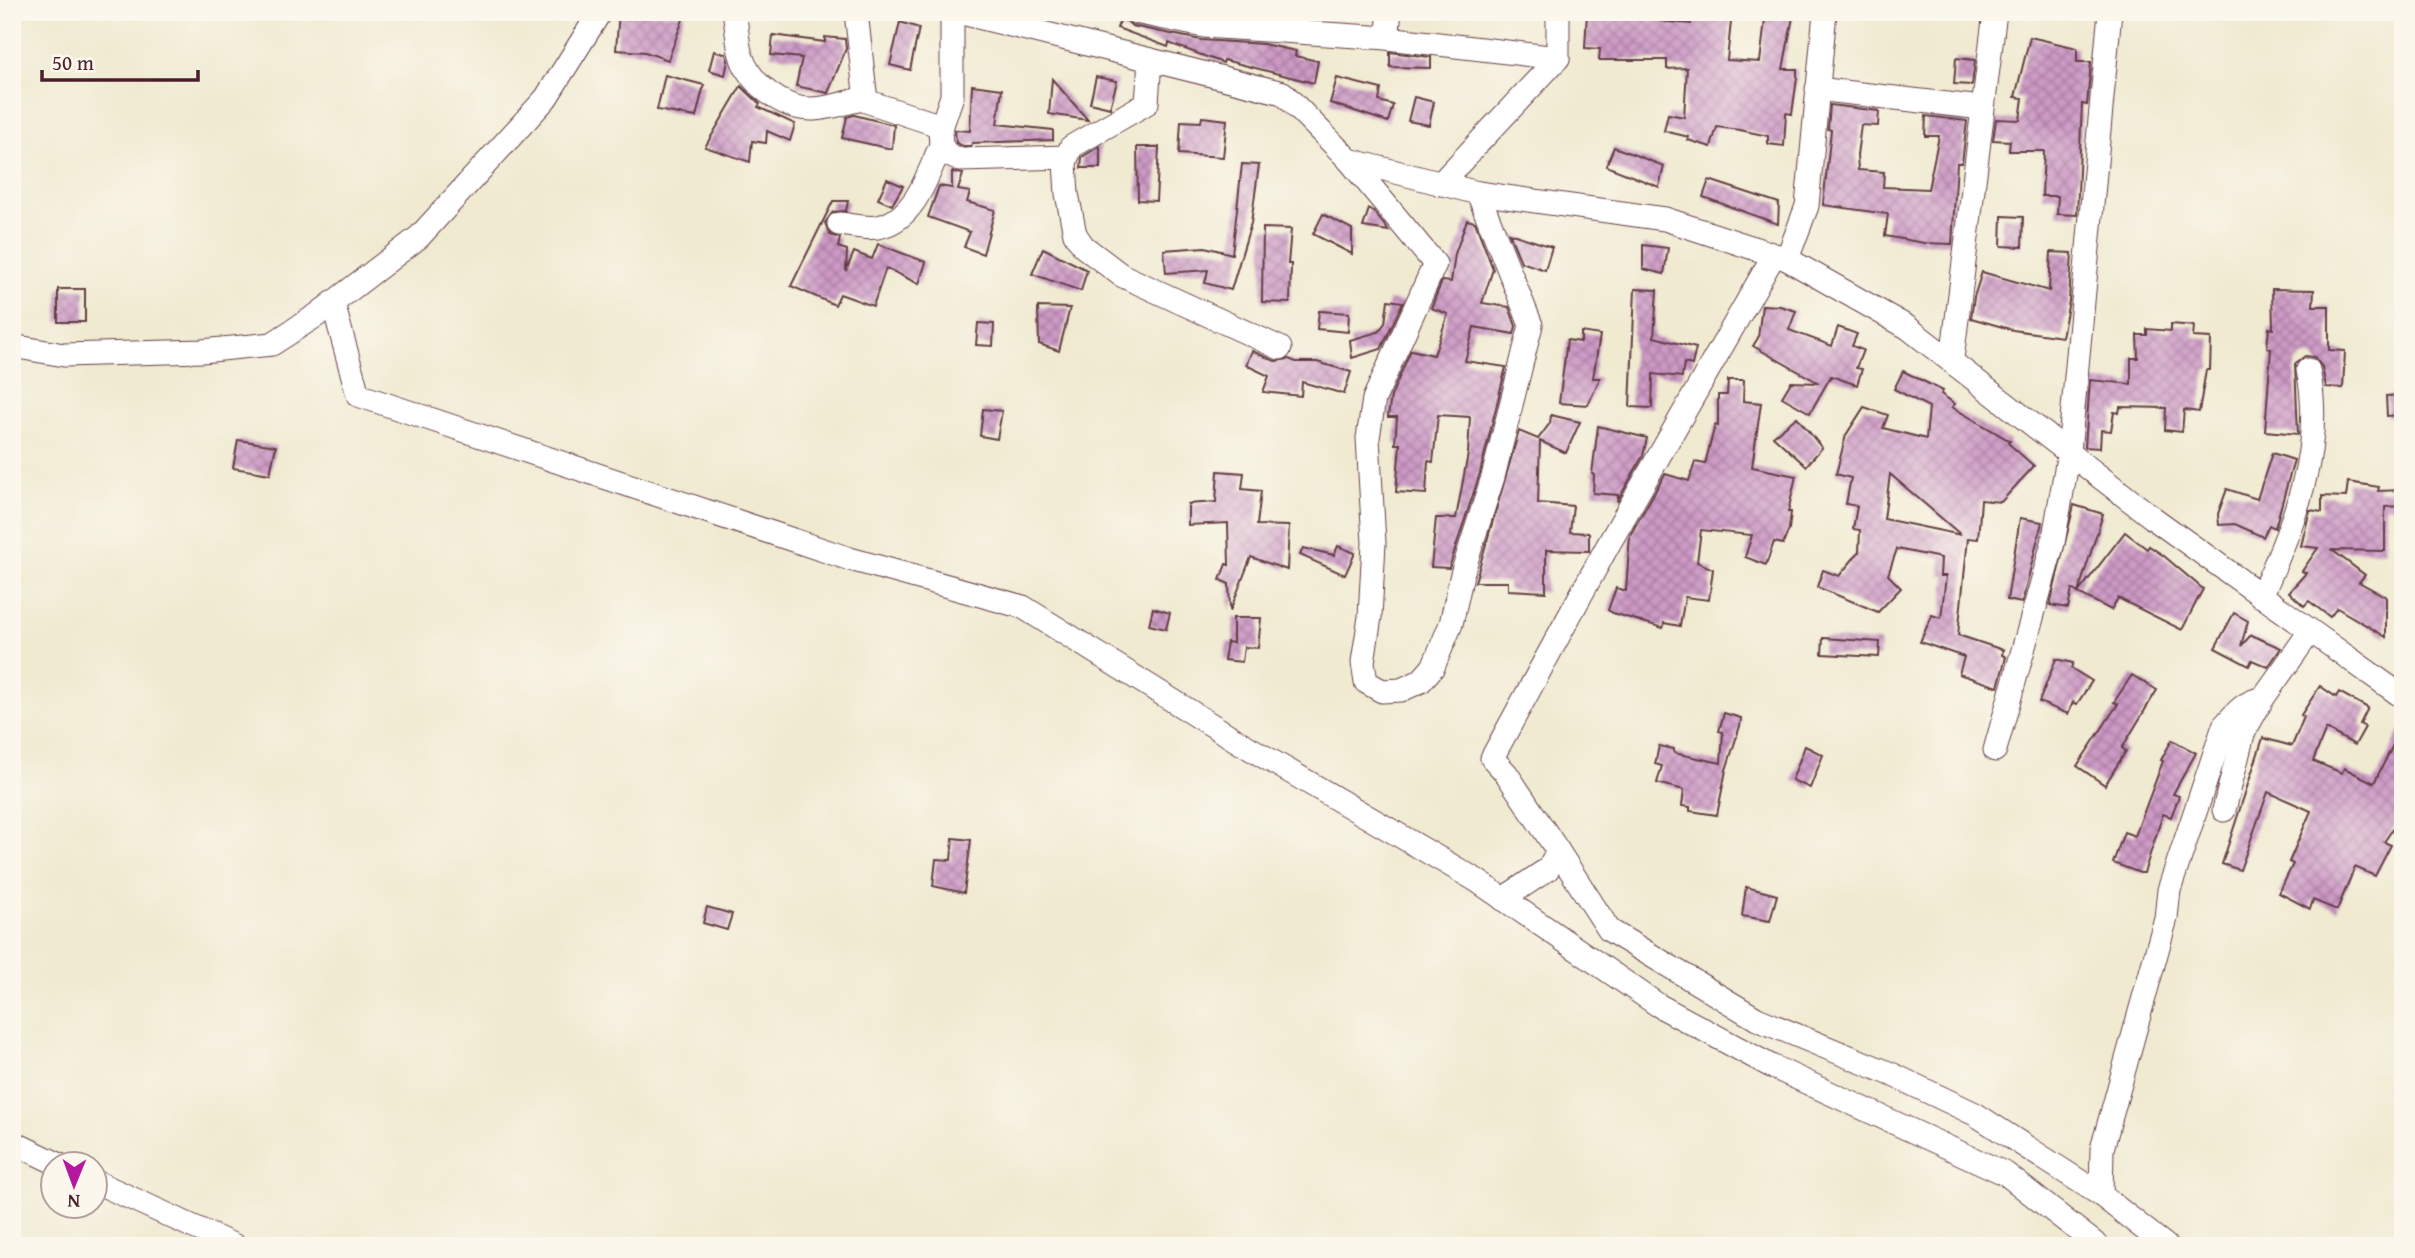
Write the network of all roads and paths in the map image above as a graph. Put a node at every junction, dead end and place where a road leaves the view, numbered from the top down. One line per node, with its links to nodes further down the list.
1 (600, 12): 26 (street)
2 (734, 12): 17 (street)
3 (856, 12): 17 (street)
4 (952, 12): 19 (street)
5 (958, 12): 15 (street)
6 (1135, 12): 12 (street)
7 (1390, 12): 13 (street)
8 (1558, 12): 14 (street)
9 (1825, 12): 16 (street)
10 (1995, 12): 18 (street)
11 (2110, 12): 31 (street)
12 (1206, 19): 13 (street)
13 (1387, 38): 14 (street)
14 (1558, 58): 22 (street)
15 (1150, 60): 20 (street); 21 (street)
16 (1817, 89): 18 (street); 25 (street)
17 (865, 98): 19 (street)
18 (1982, 108): 29 (street)
19 (941, 135): 20 (street); 24 (street)
20 (1066, 157): 28 (street)
21 (1349, 160): 22 (street); 23 (street)
22 (1440, 184): 23 (street)
23 (1478, 193): 25 (street)
24 (839, 224)
25 (1781, 257): 29 (street); 38 (street)
26 (333, 303): 27 (street); 39 (street)
27 (12, 346)
28 (1280, 348)
29 (1952, 359): 31 (street)
30 (2308, 370): 32 (street)
31 (2069, 452): 32 (street); 36 (street)
32 (2261, 596): 33 (street)
33 (2309, 633): 34 (street); 35 (street)
34 (2403, 697)
35 (2263, 698): 37 (street); 43 (street)
36 (1995, 750)
37 (2224, 810)
38 (1558, 851): 39 (street); 43 (street)
39 (1503, 899): 45 (street)
40 (12, 1142): 41 (street)
41 (38, 1154)
42 (108, 1187): 44 (street)
43 (2101, 1195): 46 (street)
44 (235, 1246)
45 (2098, 1246)
46 (2166, 1246)

